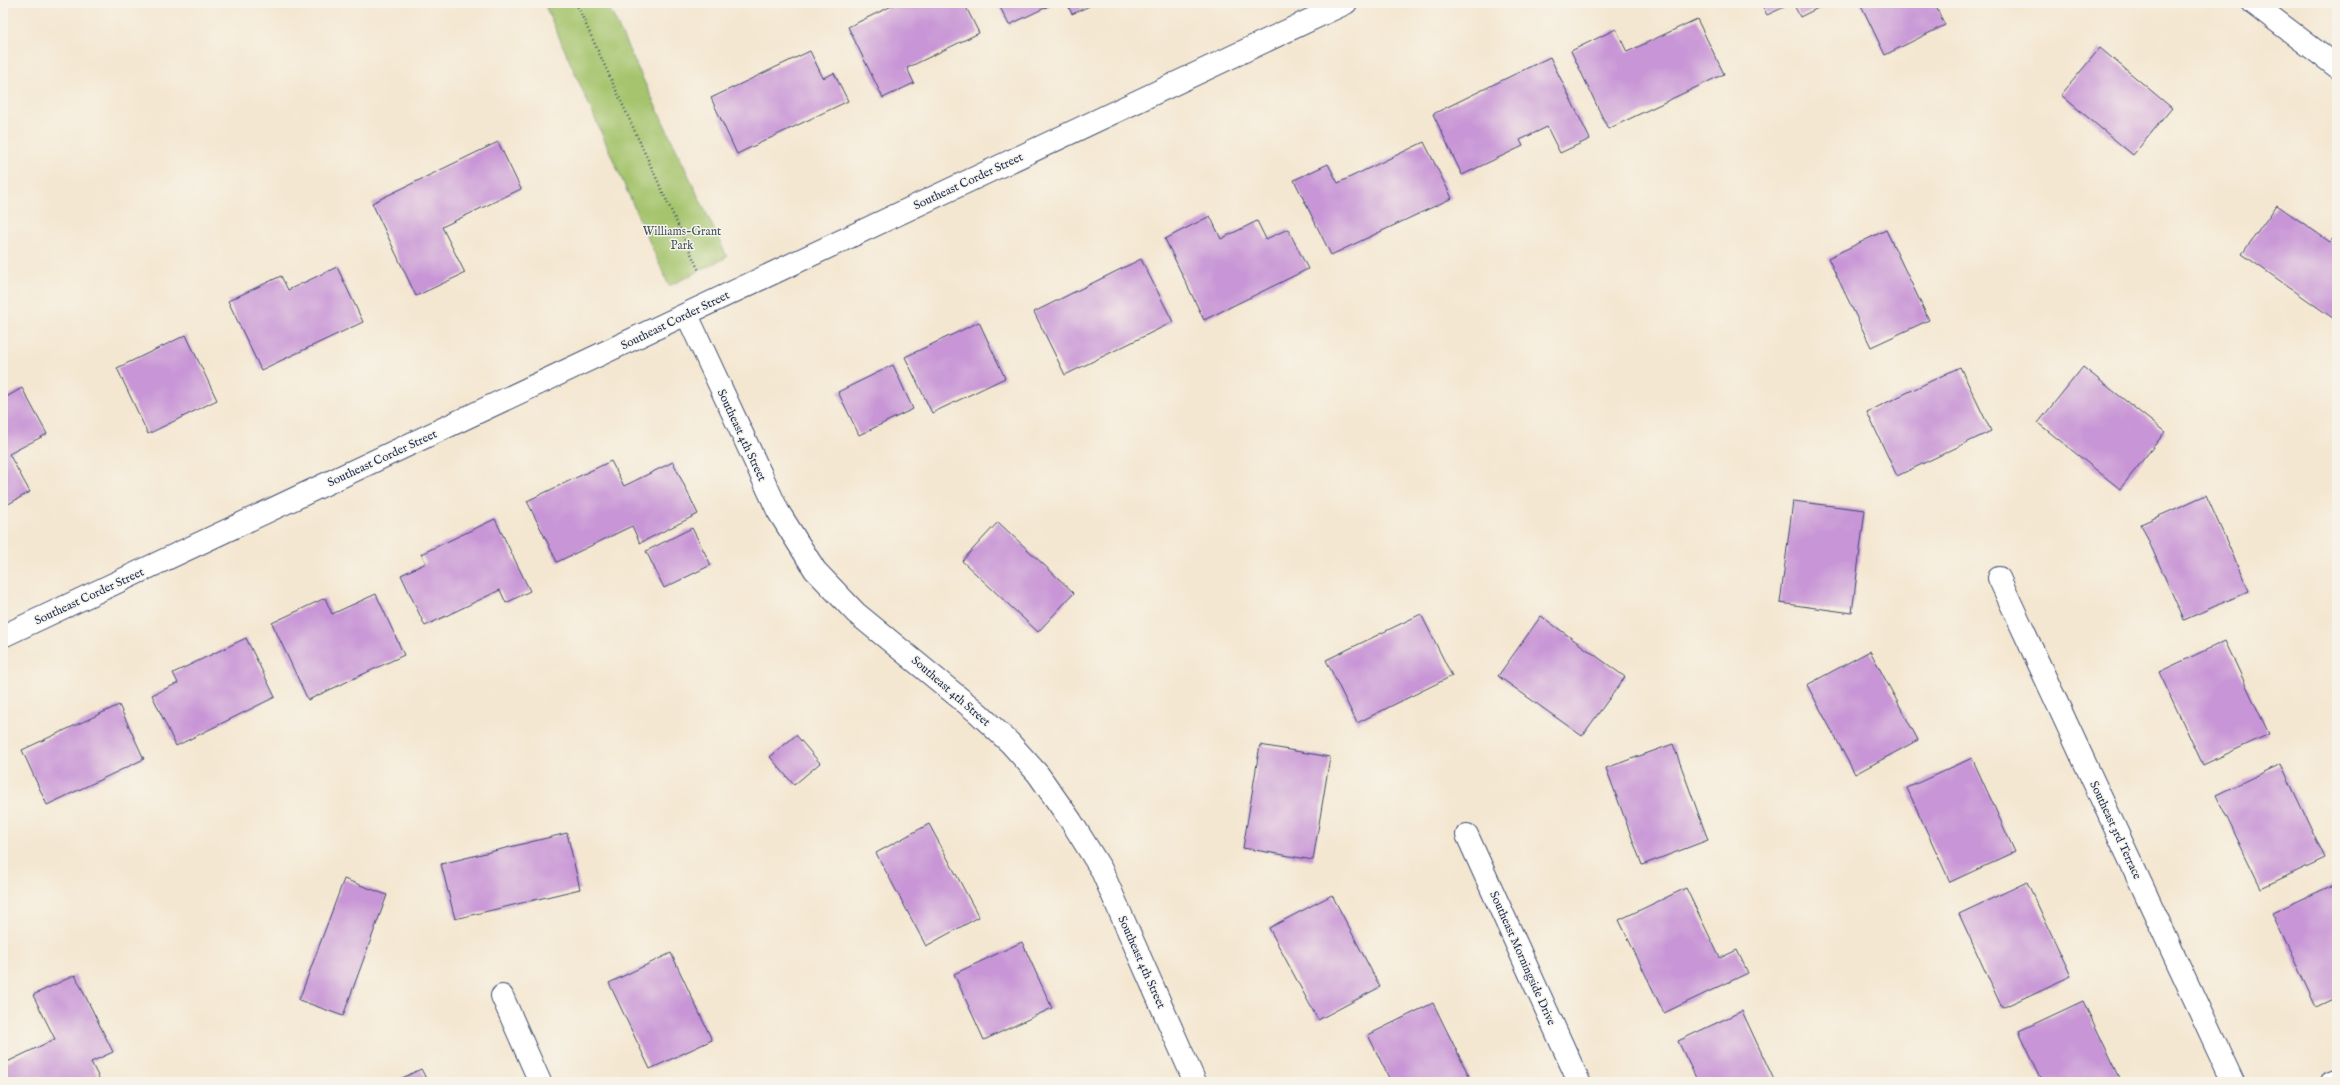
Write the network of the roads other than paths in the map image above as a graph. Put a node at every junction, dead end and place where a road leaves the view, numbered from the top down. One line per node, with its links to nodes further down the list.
1 (1346, 3): 4 (street, Southeast Corder Street)
2 (2253, 3): 3 (street)
3 (2337, 67)
4 (687, 315): 6 (street, Southeast Corder Street); 11 (street, Southeast 4th Street)
5 (1999, 578): 13 (street, Southeast 3rd Terrace)
6 (3, 636)
7 (1467, 835): 12 (street, Southeast Morningside Drive)
8 (502, 996): 10 (street)
9 (2337, 1080): 14 (street)
10 (540, 1082)
11 (1195, 1082)
12 (1579, 1082)
13 (2233, 1082)
14 (2332, 1082)

